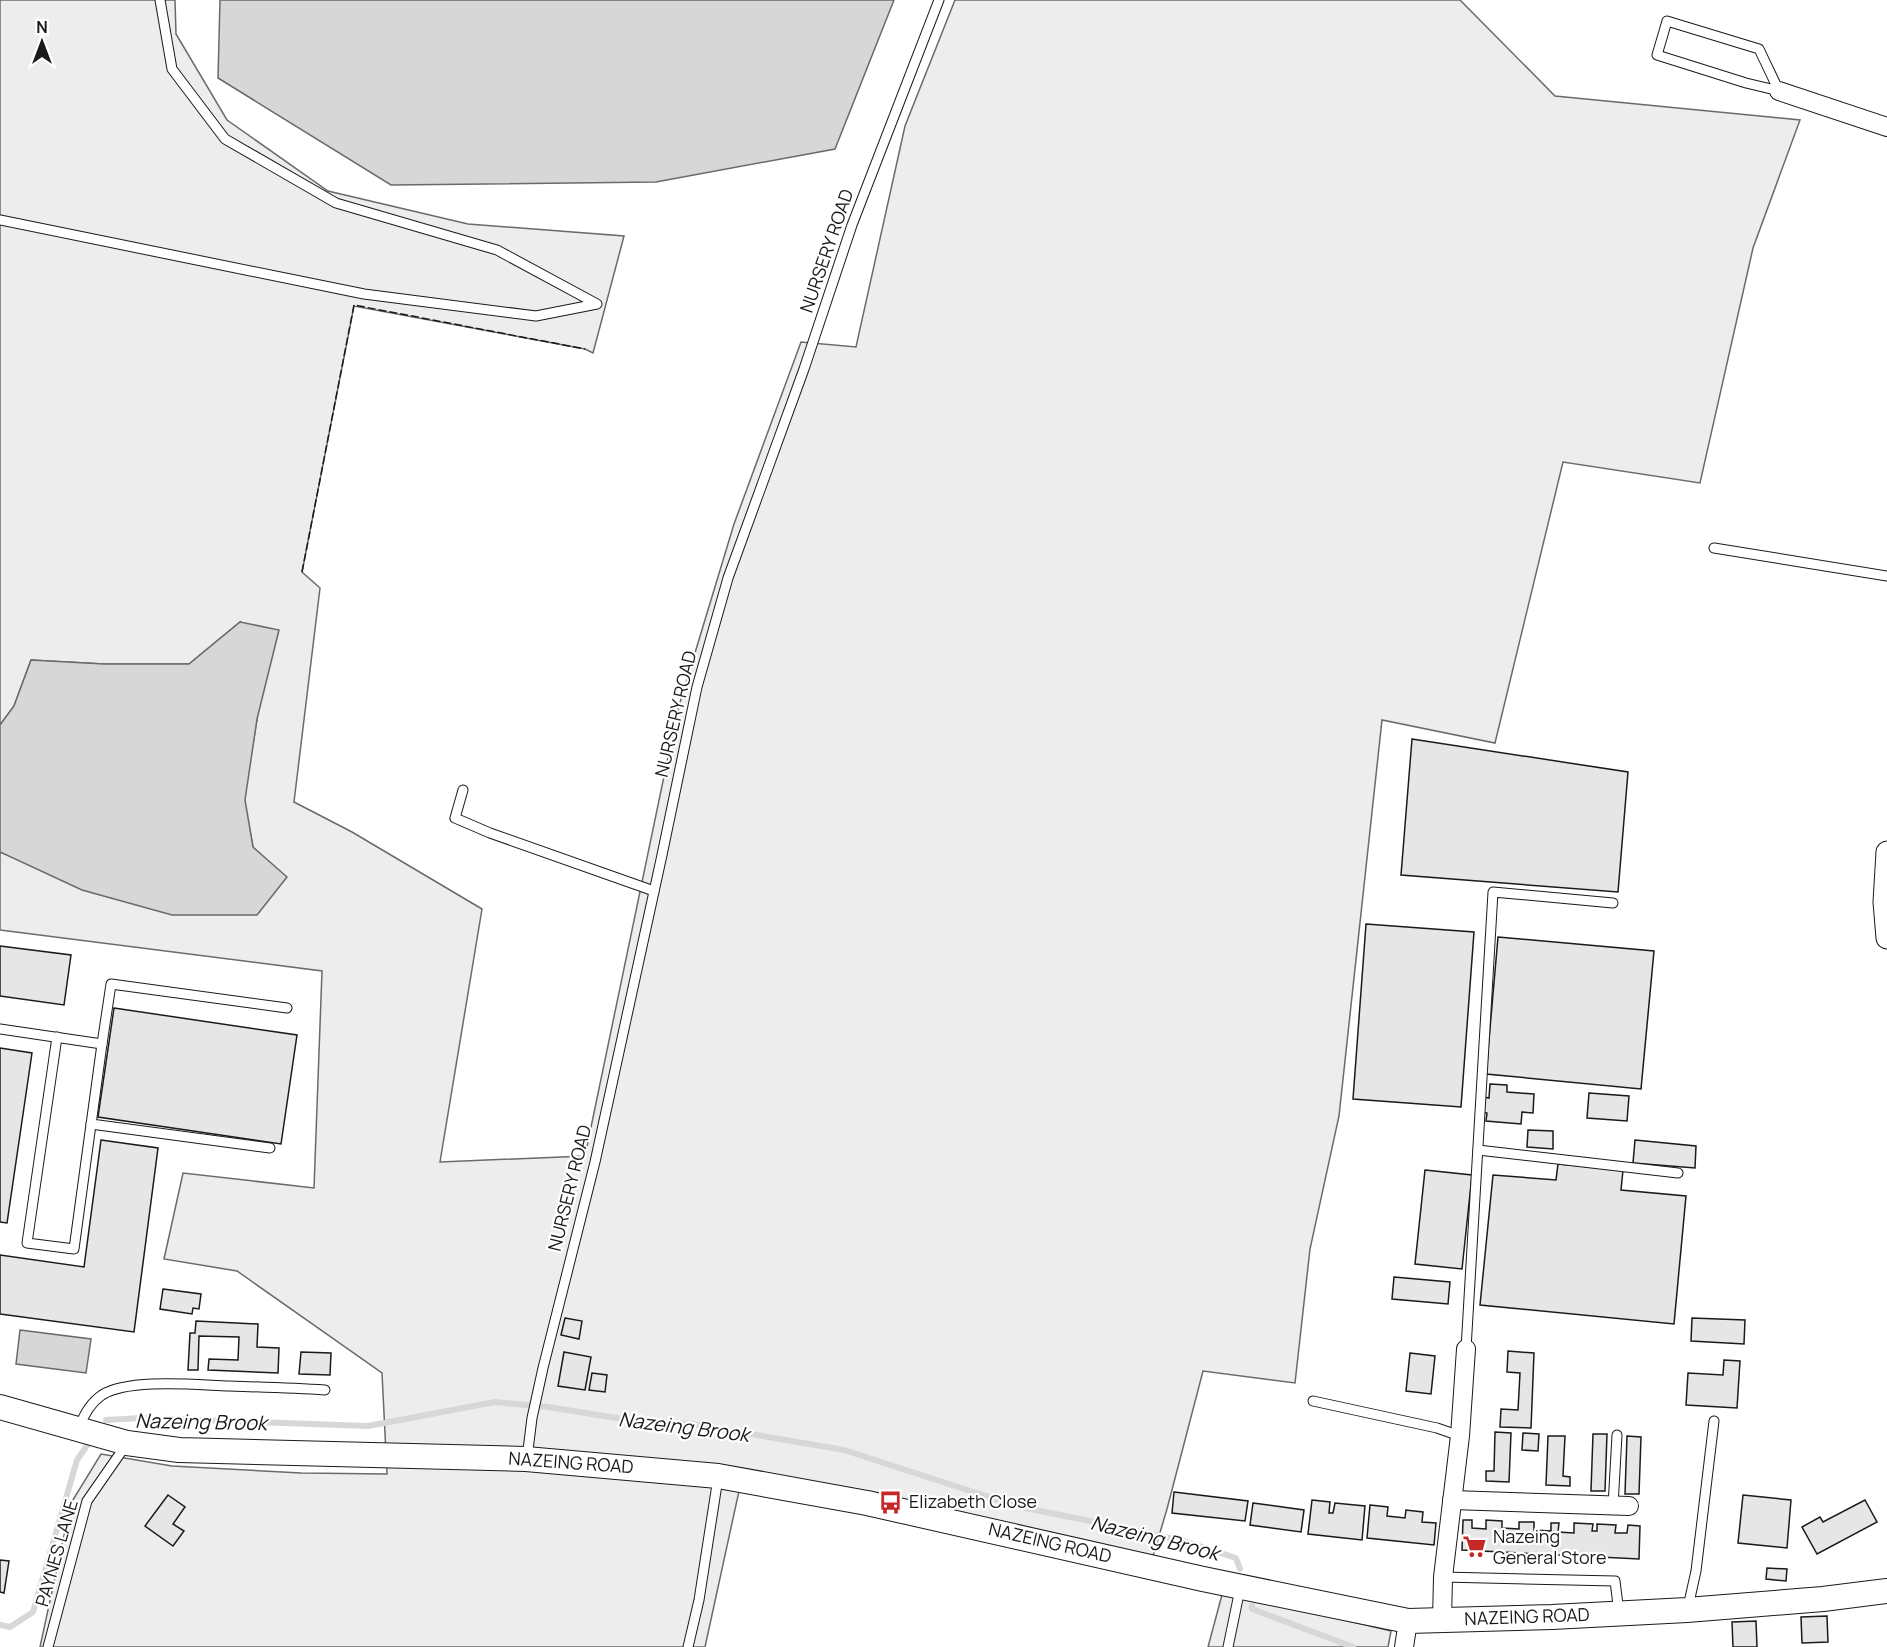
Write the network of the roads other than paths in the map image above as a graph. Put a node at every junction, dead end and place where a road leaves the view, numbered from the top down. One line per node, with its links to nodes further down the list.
1 (160, 0): 5 (lane)
2 (939, 0): 10 (lane, NURSERY ROAD)
3 (1779, 91): 3 (lane); 4 (street)
4 (1887, 127)
5 (0, 220)
6 (1714, 548): 7 (lane)
7 (1887, 576)
8 (463, 790): 10 (lane)
9 (1887, 852): 12 (street)
10 (654, 891): 30 (lane, NURSERY ROAD)
11 (1612, 903): 19 (lane)
12 (1887, 938)
13 (287, 1008): 16 (lane)
14 (0, 1029): 15 (lane)
15 (57, 1037): 16 (lane); 17 (lane)
16 (102, 1044): 17 (lane)
17 (91, 1124): 18 (lane)
18 (270, 1148)
19 (1478, 1150): 20 (lane); 21 (lane)
20 (1678, 1173)
21 (1466, 1349): 28 (street)
22 (325, 1390): 26 (lane)
23 (1313, 1401): 28 (lane)
24 (0, 1407): 26 (main road, NAZEING ROAD)
25 (1714, 1421): 37 (lane)
26 (78, 1430): 29 (main road, NAZEING ROAD)
27 (1617, 1435): 33 (lane)
28 (1460, 1436): 32 (street)
29 (127, 1443): 30 (main road, NAZEING ROAD); 41 (lane, PAYNES LANE)
30 (526, 1459): 31 (main road, NAZEING ROAD)
31 (718, 1476): 35 (main road, NAZEING ROAD); 42 (lane)
32 (1452, 1500): 33 (street); 34 (street)
33 (1621, 1506)
34 (1443, 1578): 38 (lane); 39 (street)
35 (1241, 1586): 40 (main road, NAZEING ROAD); 43 (lane)
36 (1887, 1591): 37 (main road, NAZEING ROAD)
37 (1687, 1610): 38 (main road, NAZEING ROAD)
38 (1619, 1613): 39 (main road, NAZEING ROAD)
39 (1442, 1620): 40 (main road, NAZEING ROAD)
40 (1408, 1621): 44 (street)
41 (48, 1647)
42 (688, 1647)
43 (1228, 1647)
44 (1404, 1647)

